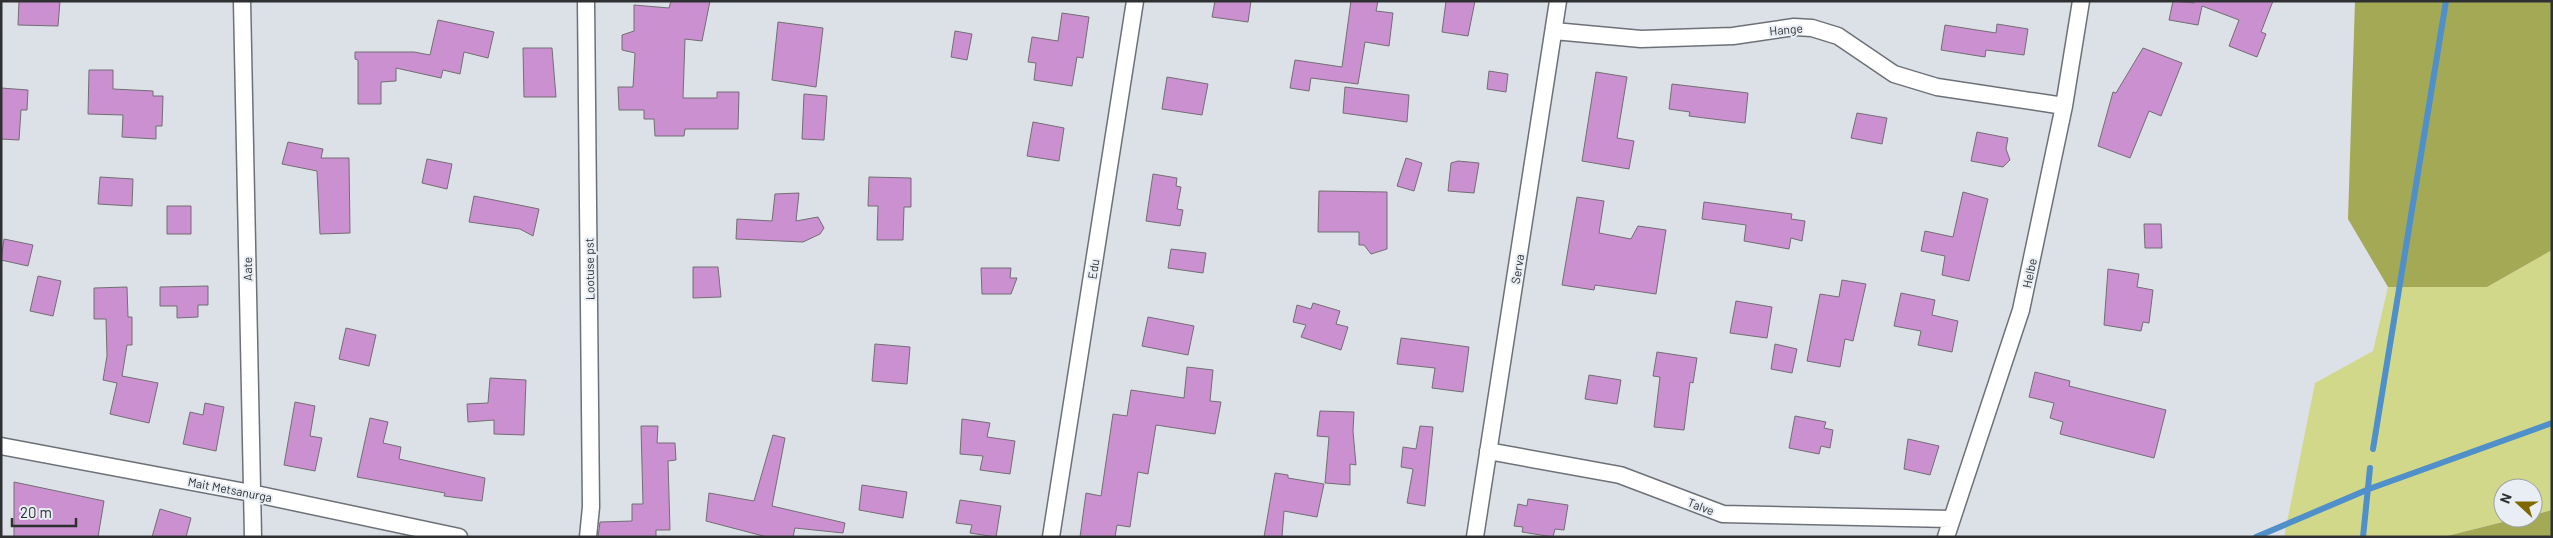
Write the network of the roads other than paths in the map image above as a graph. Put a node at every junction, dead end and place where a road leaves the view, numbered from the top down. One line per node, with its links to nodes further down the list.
1 (242, 1): 10 (street, Aate)
2 (586, 1): 14 (street, Lootuse pst)
3 (1135, 1): 15 (street, Edu)
4 (1558, 1): 6 (street, Serva)
5 (2081, 1): 7 (street, Helbe)
6 (1554, 31): 7 (street, Hange); 9 (street, Serva)
7 (2064, 106): 11 (street, Helbe)
8 (1, 446): 10 (street, Mait Metsanurga)
9 (1488, 451): 11 (street, Talve); 16 (street, Serva)
10 (251, 493): 12 (street, Aate); 13 (street, Mait Metsanurga)
11 (1950, 519): 17 (street, Helbe)
12 (253, 537)
13 (459, 537)
14 (588, 537)
15 (1051, 537)
16 (1475, 537)
17 (1946, 537)

